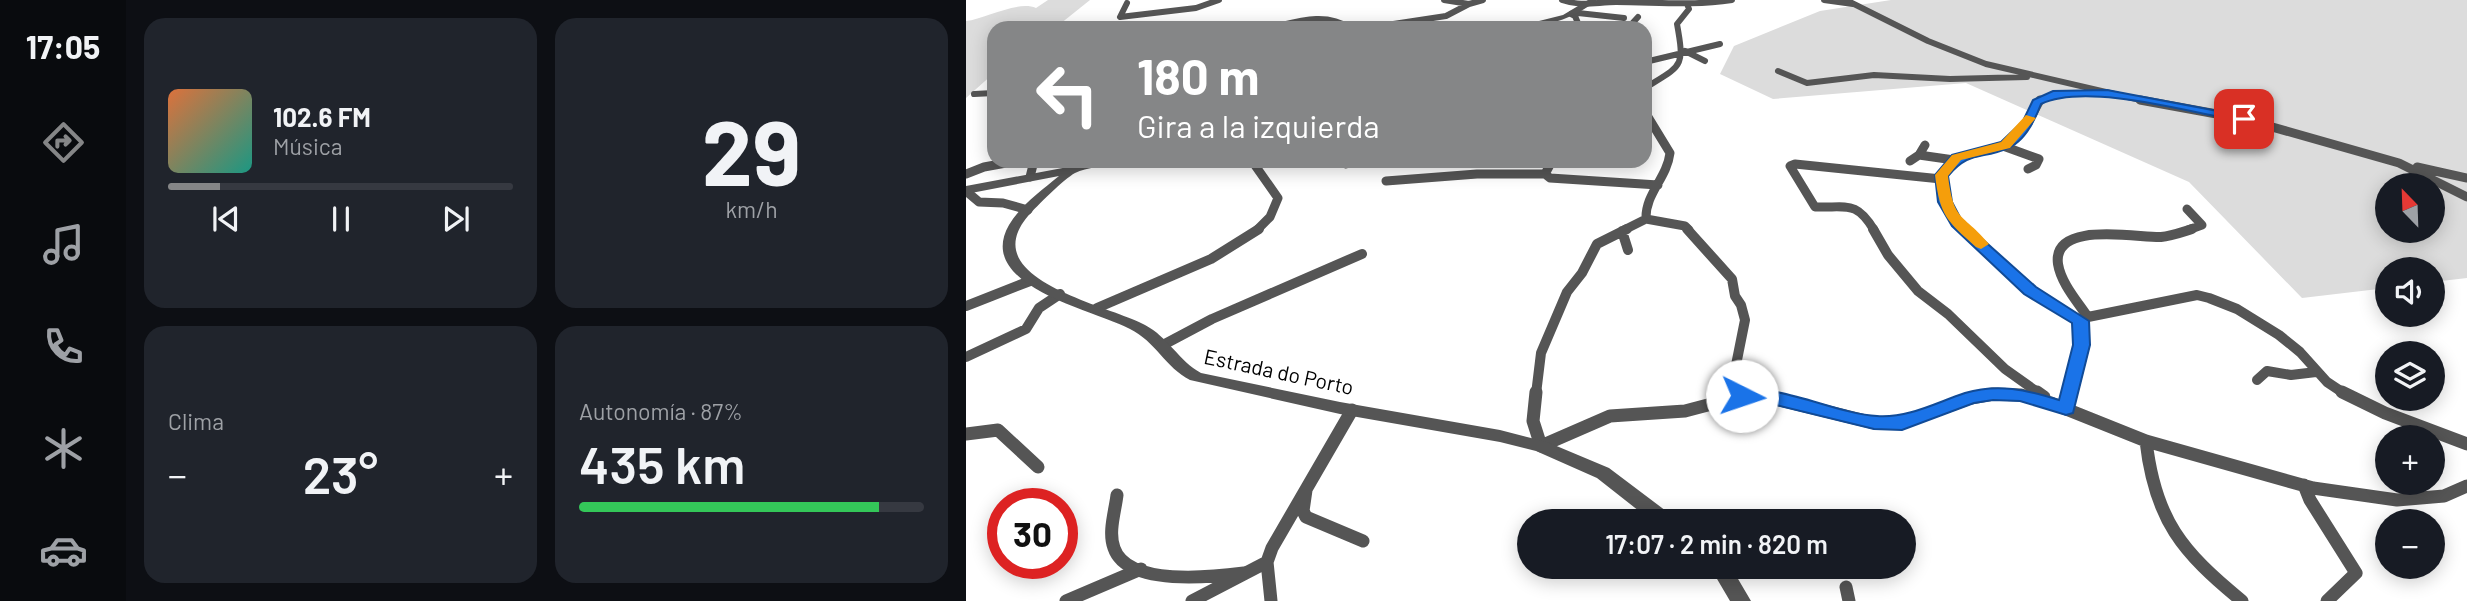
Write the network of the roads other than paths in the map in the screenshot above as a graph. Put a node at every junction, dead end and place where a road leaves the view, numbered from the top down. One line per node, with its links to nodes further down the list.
1 (1219, 0): 9 (street)
2 (1444, 0): 10 (street)
3 (1483, 0): 10 (street)
4 (1562, 0): 12 (street)
5 (1593, 0): 12 (street)
6 (1732, 0): 11 (street)
7 (1824, 0): 8 (street)
8 (1850, 2): 26 (street)
9 (1127, 3)
10 (1469, 4): 17 (street)
11 (1687, 4): 12 (street); 22 (street)
12 (1576, 11): 14 (street); 18 (street); 19 (street)
13 (1638, 17): 20 (street)
14 (1624, 18)
15 (1312, 21): 16 (street)
16 (1337, 21)
17 (1413, 21)
18 (1540, 21)
19 (1577, 21)
20 (1634, 21)
21 (1720, 44): 22 (street)
22 (1682, 51): 23 (street); 24 (street); 27 (street)
23 (1652, 60)
24 (1705, 61)
25 (1778, 71): 26 (street)
26 (2035, 75): 30 (street)
27 (1652, 84)
28 (987, 93): 29 (street)
29 (974, 94)
30 (2107, 94): 33 (street); 37 (street)
31 (1652, 128): 51 (street)
32 (1925, 145): 34 (street)
33 (2003, 146): 35 (street); 43 (street)
34 (1919, 155): 35 (street); 36 (street)
35 (1954, 159): 49 (street)
36 (1910, 161)
37 (2403, 165): 48 (street); 53 (street)
38 (987, 167): 45 (street)
39 (1032, 168): 47 (street)
40 (1084, 168): 44 (street)
41 (1258, 168): 63 (street)
42 (1548, 168): 46 (street)
43 (2028, 169)
44 (1071, 171): 47 (street); 54 (street, Estrada do Porto)
45 (966, 174)
46 (1545, 174): 50 (street); 51 (street)
47 (1030, 177): 52 (street)
48 (2467, 178)
49 (1941, 179): 64 (street); 70 (street)
50 (1386, 181)
51 (1658, 185): 56 (street)
52 (966, 191): 54 (street)
53 (2467, 197)
54 (1028, 209): 60 (street, Estrada do Porto)
55 (2187, 209): 64 (street)
56 (1646, 219): 57 (street); 69 (street)
57 (1622, 231): 58 (street); 76 (street)
58 (1628, 250)
59 (1362, 254): 65 (street)
60 (1030, 281): 61 (street, Estrada do Porto); 62 (street)
61 (1060, 294): 63 (street, Estrada do Porto); 66 (street)
62 (966, 306)
63 (1097, 308): 65 (street, Estrada do Porto)
64 (2084, 318): 67 (street); 71 (street)
65 (1163, 345): 72 (street, Estrada do Porto)
66 (966, 357)
67 (2316, 372): 68 (street); 75 (street)
68 (2257, 380)
69 (1742, 396): 70 (street); 76 (street)
70 (2052, 403): 71 (street)
71 (2066, 409): 74 (street)
72 (1352, 410): 76 (street, Estrada do Porto); 80 (street)
73 (966, 434): 77 (street)
74 (2146, 441): 78 (street); 92 (street)
75 (2467, 444)
76 (1541, 446): 82 (street, Estrada do Porto)
77 (1038, 467)
78 (2304, 485): 79 (street); 93 (street)
79 (2467, 486)
80 (1306, 487): 83 (street); 84 (street)
81 (1117, 495): 85 (street)
82 (1650, 509)
83 (1363, 541)
84 (1267, 562): 86 (street); 90 (street)
85 (1141, 569): 86 (street); 88 (street)
86 (1244, 573): 89 (street)
87 (1727, 579): 91 (street)
88 (1066, 601)
89 (1192, 601)
90 (1271, 601)
91 (1741, 601)
92 (2242, 601)
93 (2327, 601)

